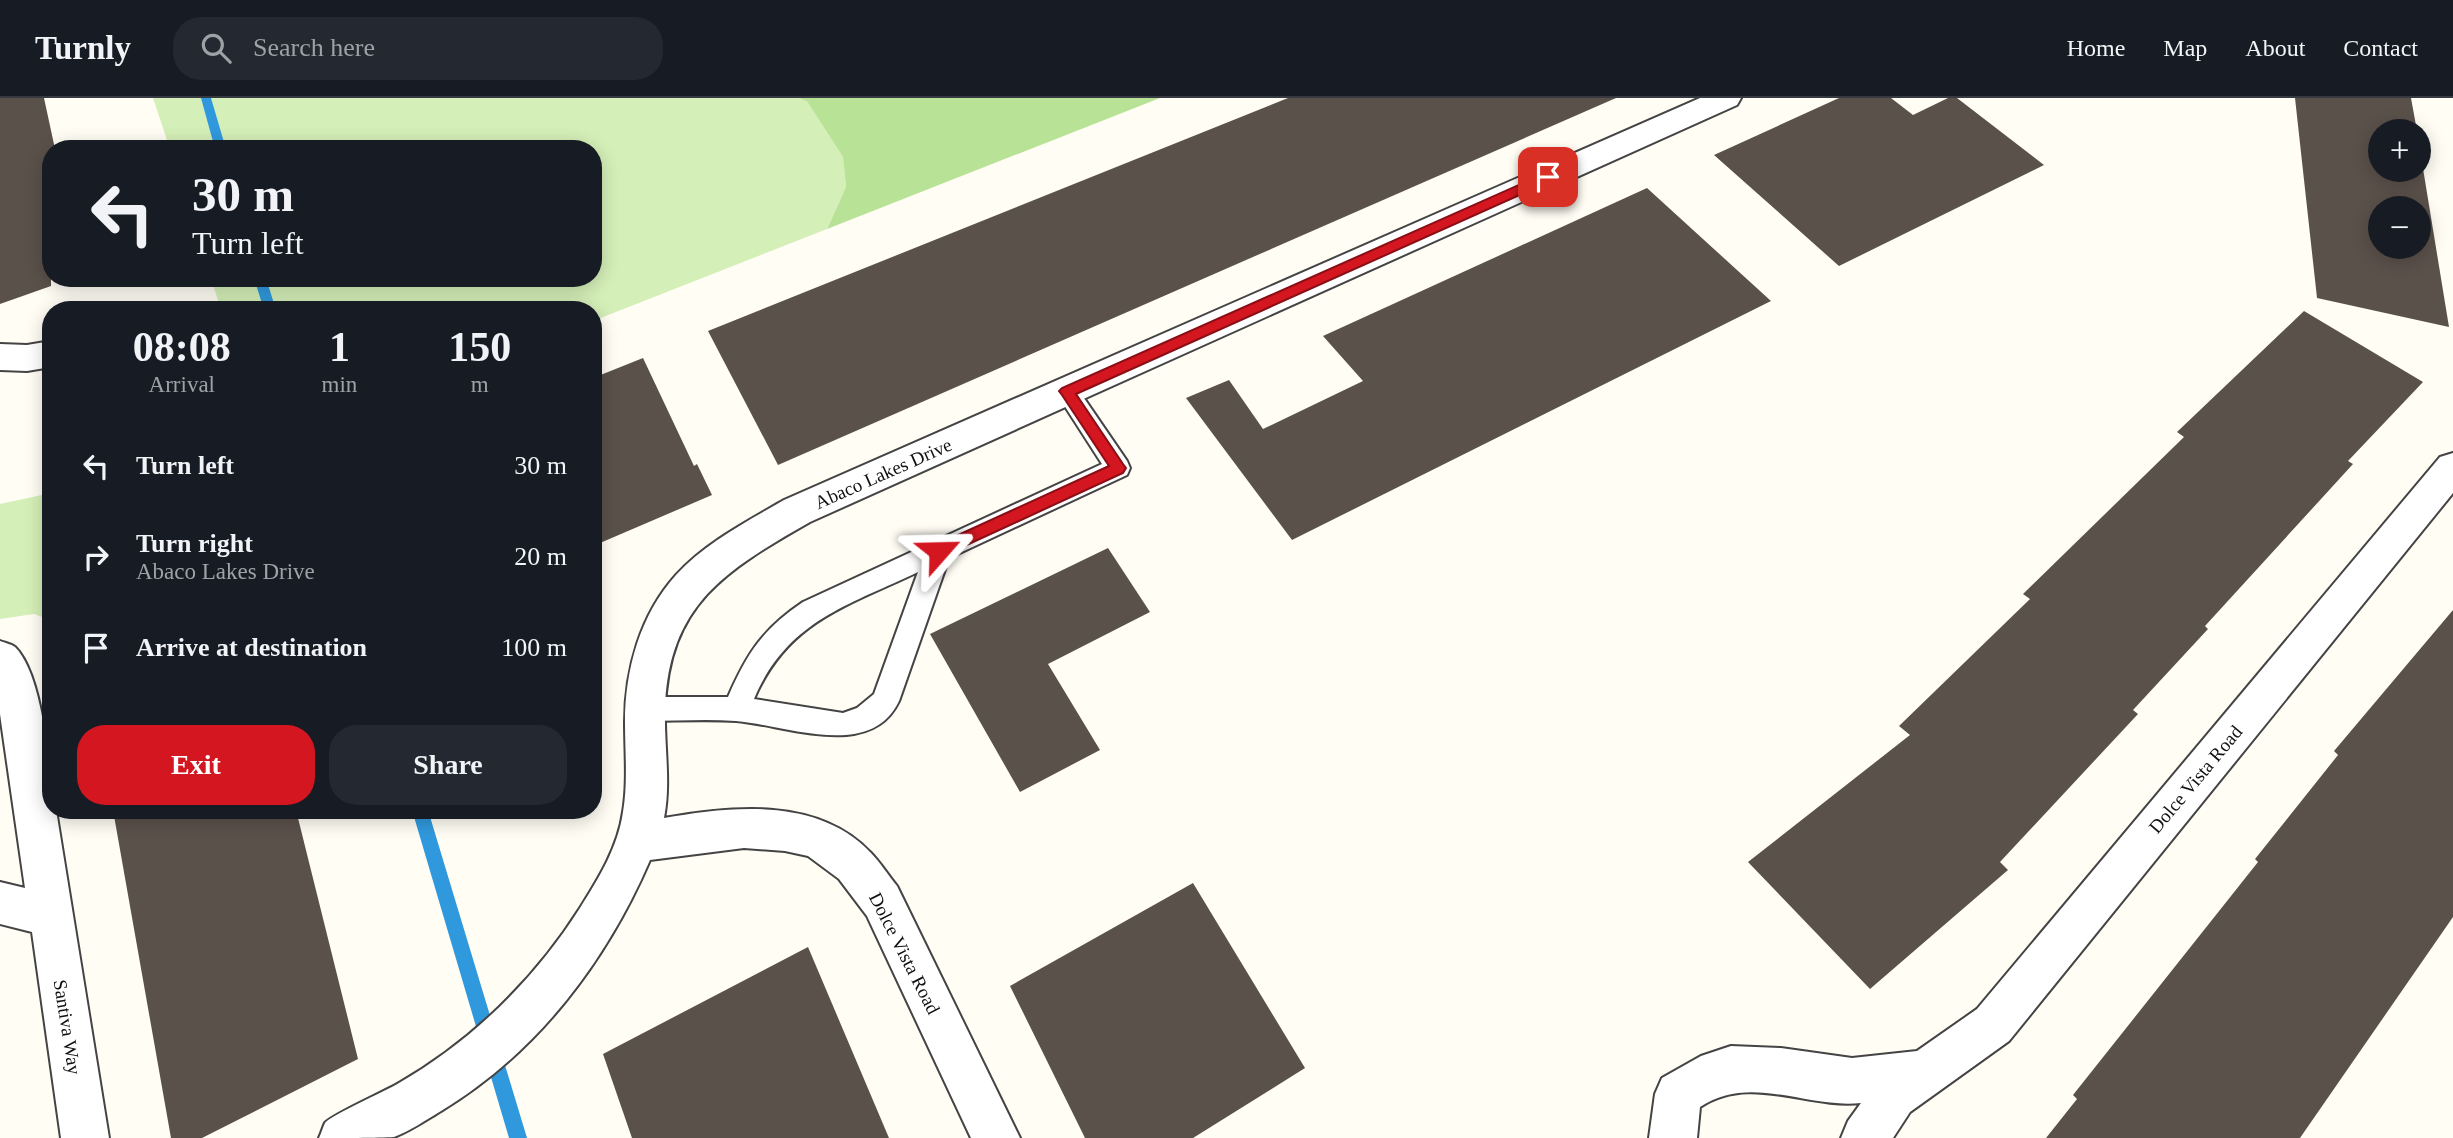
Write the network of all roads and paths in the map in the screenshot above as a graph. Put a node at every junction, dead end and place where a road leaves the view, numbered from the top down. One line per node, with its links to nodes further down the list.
1 (1726, 98): 4 (street, Abaco Lakes Drive)
2 (42, 356): 3 (street)
3 (0, 357)
4 (1067, 391): 6 (lane); 8 (street, Abaco Lakes Drive)
5 (2453, 467): 13 (street, Dolce Vista Road)
6 (939, 551): 9 (lane); 9 (lane)
7 (0, 658): 12 (street, Santiva Way)
8 (645, 709): 9 (lane); 10 (street, Abaco Lakes Drive)
9 (736, 709)
10 (635, 843): 15 (street, Abaco Lakes Drive); 16 (street, Dolce Vista Road)
11 (0, 903): 12 (street)
12 (51, 916): 14 (street, Santiva Way)
13 (1922, 1074): 17 (street, Dolce Vista Road); 18 (street, Dolce Vista Road)
14 (85, 1138)
15 (343, 1138)
16 (996, 1138)
17 (1673, 1138)
18 (1865, 1138)

